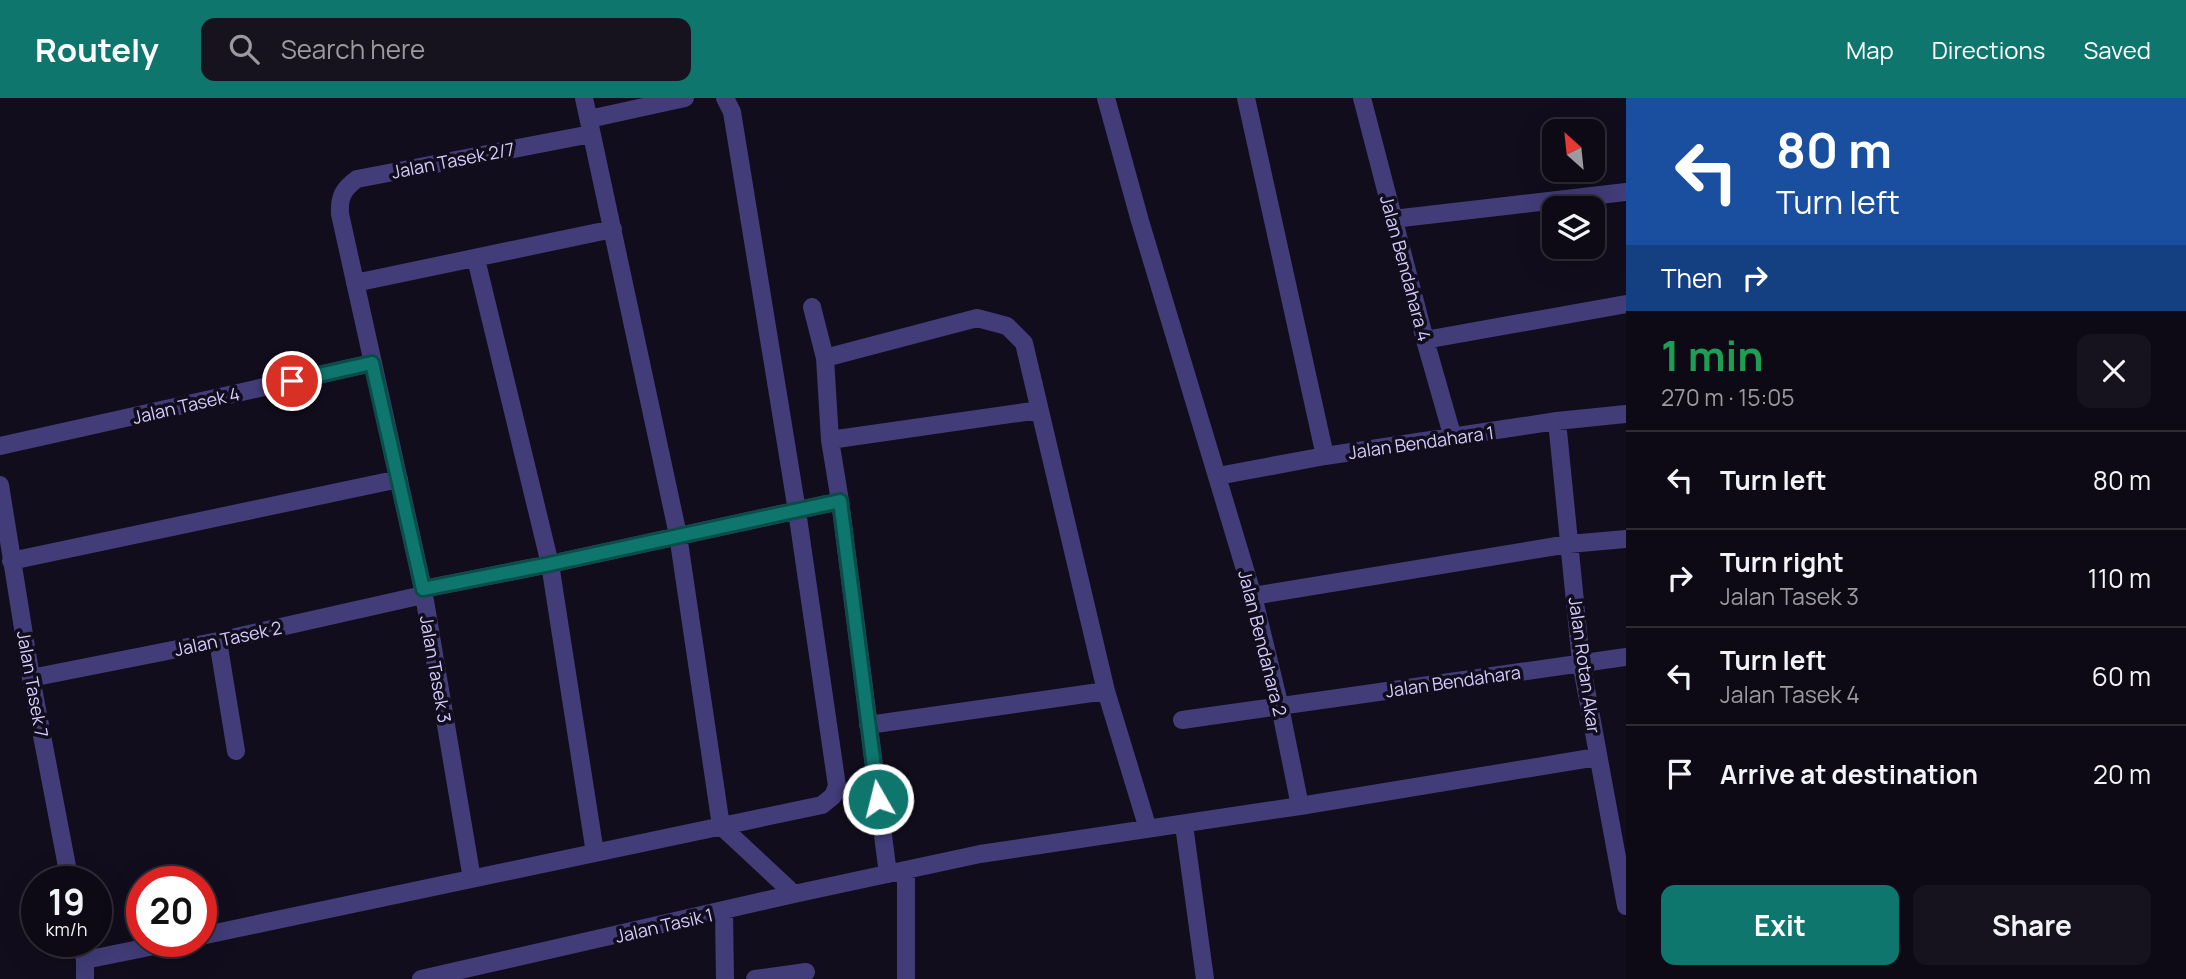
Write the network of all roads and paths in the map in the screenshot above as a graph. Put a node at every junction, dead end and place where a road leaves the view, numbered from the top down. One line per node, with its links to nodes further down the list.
1 (584, 98): 7 (street)
2 (685, 98): 7 (street, Jalan Tasek 2/7)
3 (725, 98): 30 (street)
4 (1106, 98): 26 (street, Jalan Bendahara 2)
5 (1246, 98): 25 (street)
6 (1362, 98): 10 (street, Jalan Bendahara 4)
7 (590, 126): 9 (street, Jalan Tasek 2/7); 11 (street)
8 (1626, 192): 10 (street)
9 (340, 214): 13 (street, Jalan Tasek 3)
10 (1394, 219): 16 (street, Jalan Bendahara 4)
11 (614, 229): 12 (street); 31 (street)
12 (476, 259): 13 (street); 35 (street)
13 (355, 283): 18 (street, Jalan Tasek 3)
14 (1626, 303): 16 (street)
15 (812, 307): 17 (street)
16 (1425, 340): 22 (street, Jalan Bendahara 4)
17 (825, 358): 19 (street); 23 (street)
18 (372, 363): 24 (street, Jalan Tasek 4); 27 (street, Jalan Tasek 3)
19 (1039, 410): 23 (street); 42 (street)
20 (1626, 414): 21 (street, Jalan Bendahara 1)
21 (1557, 421): 22 (street, Jalan Bendahara 1); 33 (street, Jalan Rotan Akar)
22 (1454, 438): 25 (street, Jalan Bendahara 1)
23 (830, 440): 29 (street)
24 (0, 446)
25 (1325, 456): 26 (street, Jalan Bendahara 1)
26 (1218, 477): 37 (street, Jalan Bendahara 2)
27 (399, 479): 34 (street); 36 (street, Jalan Tasek 3)
28 (0, 485): 34 (street, Jalan Tasek 7)
29 (840, 501): 30 (street, Jalan Tasek 2); 45 (street)
30 (797, 511): 31 (street, Jalan Tasek 2); 50 (street)
31 (678, 535): 35 (street, Jalan Tasek 2); 50 (street)
32 (1626, 539): 33 (street)
33 (1569, 544): 37 (street); 40 (street, Jalan Rotan Akar)
34 (11, 561): 41 (street, Jalan Tasek 7)
35 (550, 564): 36 (street, Jalan Tasek 2); 52 (street)
36 (423, 592): 38 (street, Jalan Tasek 2); 55 (street, Jalan Tasek 3)
37 (1253, 596): 43 (street, Jalan Bendahara 2)
38 (218, 641): 41 (street, Jalan Tasek 2); 46 (street)
39 (1626, 657): 40 (street, Jalan Bendahara)
40 (1581, 662): 43 (street, Jalan Bendahara); 47 (street, Jalan Rotan Akar)
41 (31, 678): 53 (street, Jalan Tasek 7)
42 (1106, 691): 45 (street); 51 (street)
43 (1280, 707): 44 (street, Jalan Bendahara); 48 (street, Jalan Bendahara 2)
44 (1182, 720)
45 (868, 725): 54 (street)
46 (236, 751)
47 (1597, 757): 48 (street); 57 (street, Jalan Rotan Akar)
48 (1300, 806): 49 (street)
49 (1184, 825): 51 (street); 69 (street)
50 (721, 826): 52 (street); 56 (street)
51 (1148, 829): 54 (street)
52 (595, 853): 55 (street)
53 (67, 866)
54 (897, 872): 56 (street, Jalan Tasik 1); 68 (street)
55 (472, 879): 59 (street)
56 (794, 894): 58 (street, Jalan Tasik 1)
57 (1626, 906)
58 (724, 911): 65 (street, Jalan Tasik 1); 66 (street)
59 (217, 933)
60 (126, 952): 62 (street)
61 (84, 957): 62 (street)
62 (85, 960): 64 (street)
63 (806, 972): 67 (street)
64 (85, 979)
65 (421, 979)
66 (725, 979)
67 (755, 979)
68 (906, 979)
69 (1205, 979)

